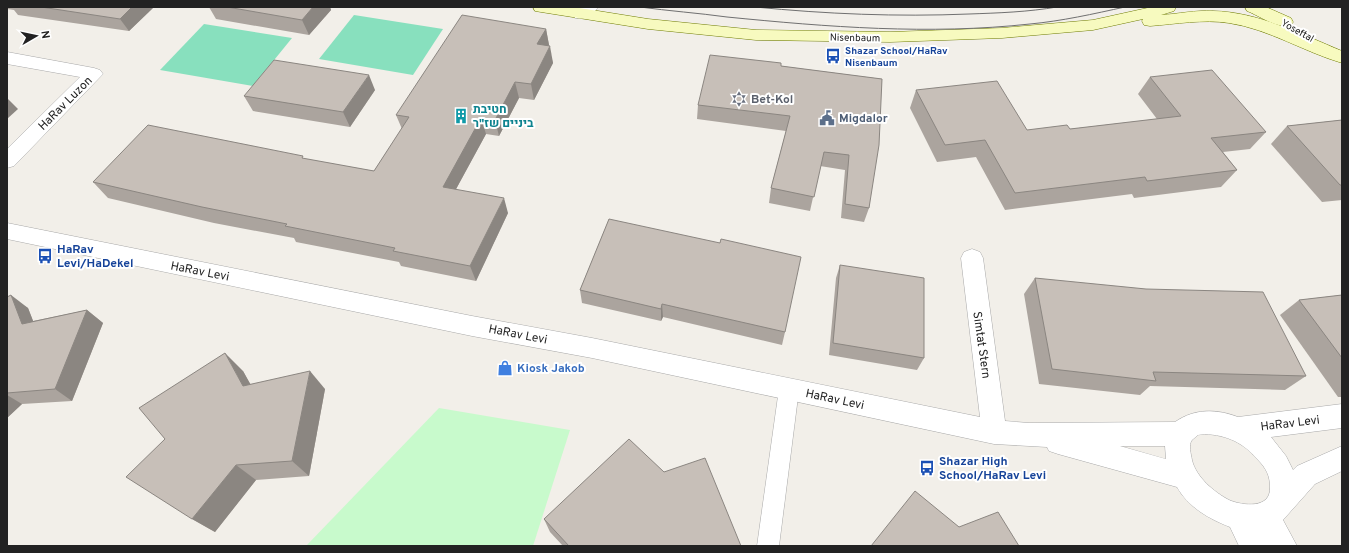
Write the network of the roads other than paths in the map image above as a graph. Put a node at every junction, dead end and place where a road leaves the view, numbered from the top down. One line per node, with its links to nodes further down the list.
1 (541, 7): 4 (main road, Nisenbaum)
2 (1168, 7): 5 (main road, Nisenbaum)
3 (1253, 7): 6 (main road, Yoseftal)
4 (583, 9): 5 (main road, Nisenbaum)
5 (1093, 25): 6 (main road)
6 (1342, 56)
7 (7, 58): 8 (street, HaRav Luzon)
8 (7, 161)
9 (7, 231): 11 (street, HaRav Levi)
10 (972, 258): 14 (street, Simtat Stern)
11 (789, 389): 14 (street, HaRav Levi); 21 (lane)
12 (1342, 416): 13 (street, HaRav Levi)
13 (1239, 429): 15 (street); 19 (street)
14 (994, 432): 16 (street, HaRav Levi)
15 (1181, 434): 16 (street, HaRav Levi); 18 (street)
16 (1029, 435): 18 (street, HaRav Levi)
17 (1342, 458): 19 (street)
18 (1184, 476): 20 (street)
19 (1273, 510): 20 (street); 23 (street)
20 (1239, 516): 22 (street)
21 (768, 546)
22 (1254, 546)
23 (1283, 546)

